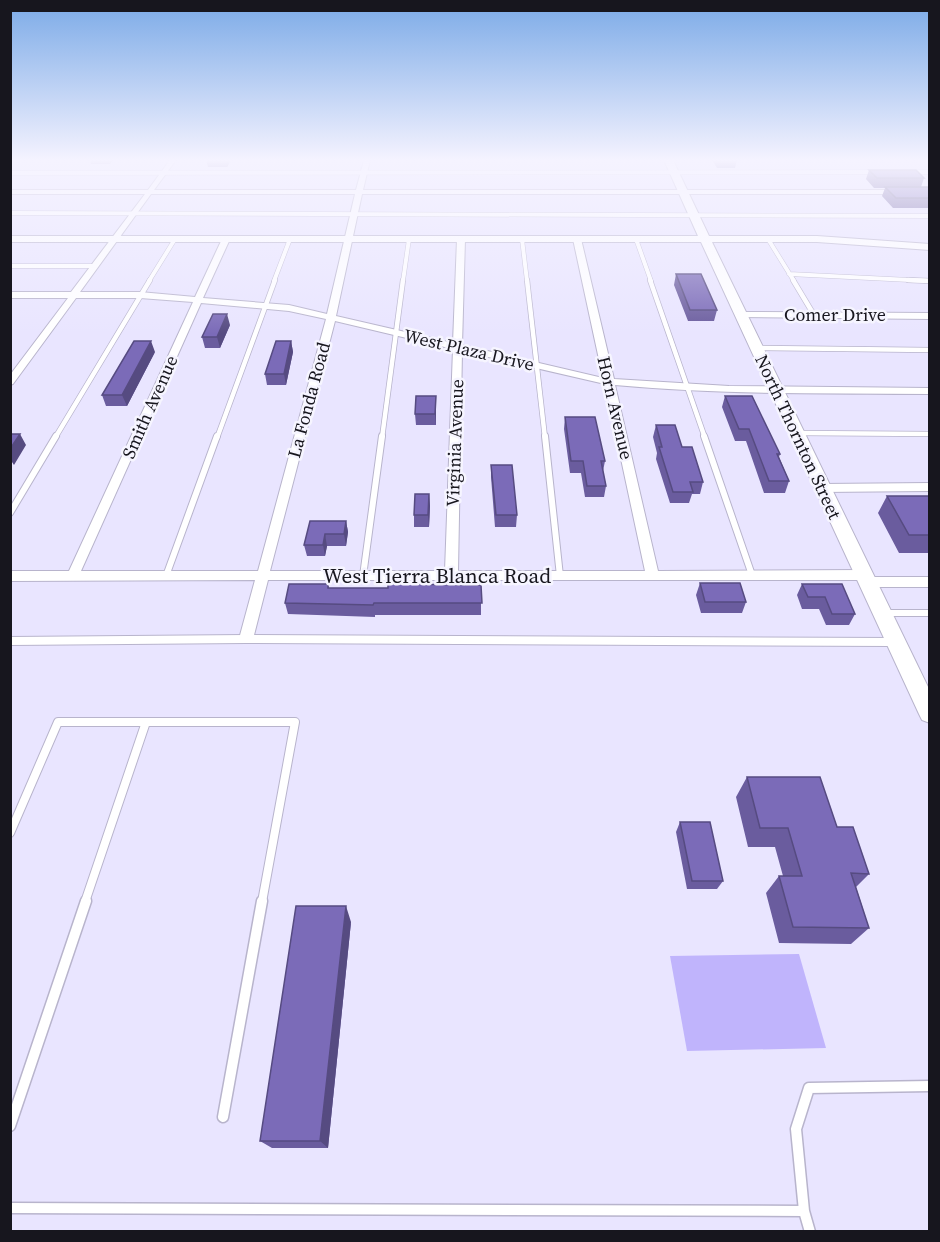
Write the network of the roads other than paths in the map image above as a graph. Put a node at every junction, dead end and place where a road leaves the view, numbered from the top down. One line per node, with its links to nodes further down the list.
1 (130, 218): 5 (street)
2 (352, 218): 9 (street, La Fonda Road)
3 (695, 218): 15 (street, North Thornton Street)
4 (10, 239): 5 (street)
5 (115, 239): 6 (street); 19 (street)
6 (175, 239): 7 (street); 24 (lane)
7 (226, 239): 8 (street); 25 (street, Smith Avenue)
8 (290, 239): 9 (street); 26 (lane)
9 (348, 239): 10 (street); 30 (street, La Fonda Road)
10 (409, 239): 11 (street); 31 (lane)
11 (460, 239): 12 (street); 32 (street, Virginia Avenue)
12 (522, 239): 13 (street); 35 (lane)
13 (577, 239): 14 (street); 37 (street, Horn Avenue)
14 (636, 239): 15 (street); 38 (lane)
15 (705, 239): 16 (street); 27 (street, North Thornton Street)
16 (768, 239): 17 (street); 20 (lane)
17 (930, 246)
18 (10, 266): 19 (lane)
19 (96, 266): 23 (street)
20 (789, 274): 21 (lane); 28 (lane)
21 (930, 281)
22 (10, 295): 23 (street, West Plaza Drive)
23 (74, 295): 24 (street, West Plaza Drive); 36 (street)
24 (140, 295): 25 (street, West Plaza Drive); 45 (lane)
25 (199, 300): 26 (street, West Plaza Drive); 48 (street, Smith Avenue)
26 (264, 305): 30 (street, West Plaza Drive); 49 (lane)
27 (741, 315): 28 (street, Comer Drive); 33 (street, North Thornton Street)
28 (814, 315): 29 (street, Comer Drive)
29 (930, 316)
30 (331, 318): 31 (street, West Plaza Drive); 50 (street, La Fonda Road)
31 (396, 333): 32 (street, West Plaza Drive); 51 (lane)
32 (457, 348): 35 (street, West Plaza Drive); 52 (street, Virginia Avenue)
33 (756, 348): 34 (lane); 39 (street, North Thornton Street)
34 (930, 350)
35 (538, 367): 37 (street, West Plaza Drive); 53 (lane)
36 (10, 382)
37 (609, 382): 38 (street, West Plaza Drive); 54 (street, Horn Avenue)
38 (688, 387): 39 (street, West Plaza Drive); 46 (lane)
39 (775, 390): 40 (street, West Plaza Drive); 41 (street, North Thornton Street)
40 (930, 391)
41 (796, 433): 42 (lane); 43 (street, North Thornton Street)
42 (930, 434)
43 (822, 488): 44 (street); 55 (street, North Thornton Street)
44 (930, 488)
45 (10, 513)
46 (752, 575): 54 (street, West Tierra Blanca Road); 55 (street, West Tierra Blanca Road)
47 (10, 576): 48 (street, West Tierra Blanca Road)
48 (73, 576): 49 (street, West Tierra Blanca Road)
49 (165, 576): 50 (street, West Tierra Blanca Road)
50 (261, 576): 51 (street, West Tierra Blanca Road); 59 (street, La Fonda Road)
51 (363, 576): 52 (street, West Tierra Blanca Road)
52 (451, 576): 53 (street, West Tierra Blanca Road)
53 (560, 576): 54 (street, West Tierra Blanca Road)
54 (653, 576)
55 (865, 579): 56 (street, West Tierra Blanca Road); 57 (street, North Thornton Street)
56 (930, 582)
57 (882, 613): 58 (lane); 61 (street, North Thornton Street)
58 (930, 613)
59 (246, 639): 60 (lane); 61 (lane)
60 (10, 641)
61 (895, 642): 62 (street, North Thornton Street)
62 (930, 714)
63 (146, 722): 64 (lane); 66 (lane); 67 (lane)
64 (10, 832)
65 (930, 1086): 69 (lane)
66 (223, 1117)
67 (10, 1126)
68 (10, 1208): 69 (lane)
69 (804, 1211): 70 (lane)
70 (810, 1232)

